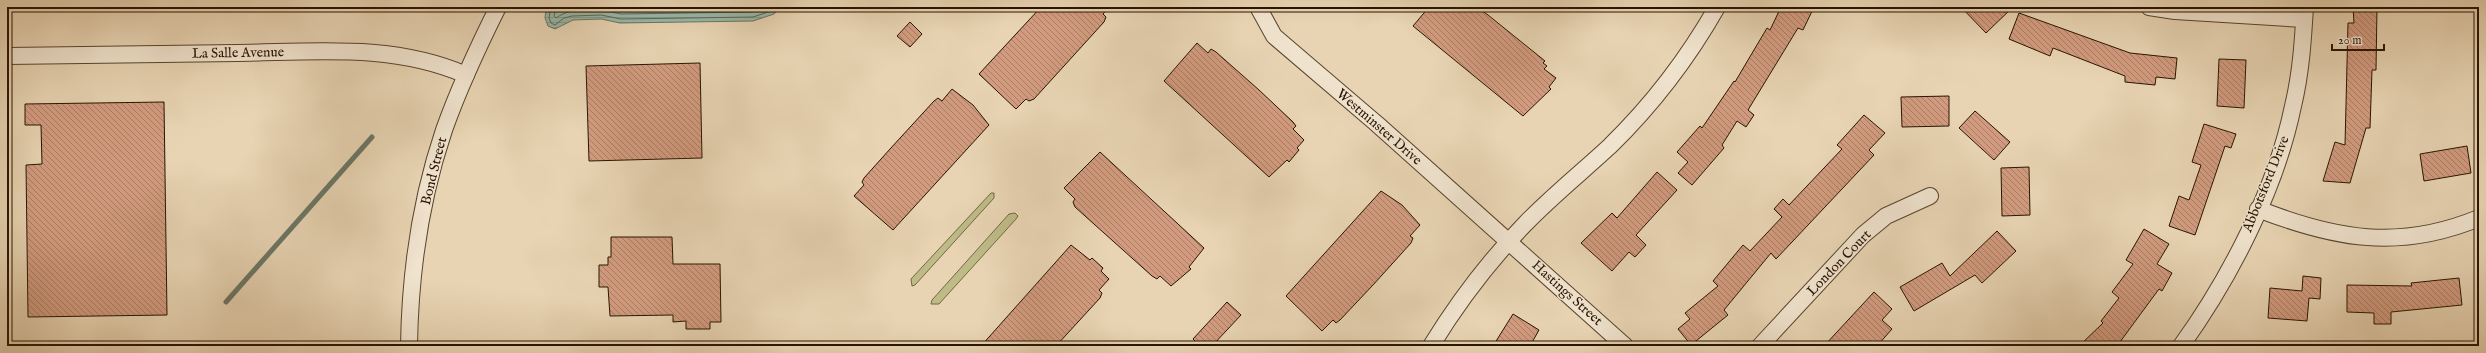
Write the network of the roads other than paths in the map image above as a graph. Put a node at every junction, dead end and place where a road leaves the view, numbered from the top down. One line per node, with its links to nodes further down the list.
1 (498, 7): 7 (street, Bond Street)
2 (1258, 7): 11 (street, Westminster Drive)
3 (1717, 7): 11 (street)
4 (2149, 7): 5 (street)
5 (2305, 13): 9 (street, Abbotsford Drive)
6 (7, 56): 7 (street, La Salle Avenue)
7 (466, 75): 12 (street, Bond Street)
8 (1930, 196): 15 (street, London Court)
9 (2258, 209): 10 (street); 16 (street, Abbotsford Drive)
10 (2479, 218)
11 (1509, 241): 13 (street); 14 (street, Hastings Street)
12 (409, 346)
13 (1430, 346)
14 (1625, 346)
15 (1760, 346)
16 (2181, 346)

